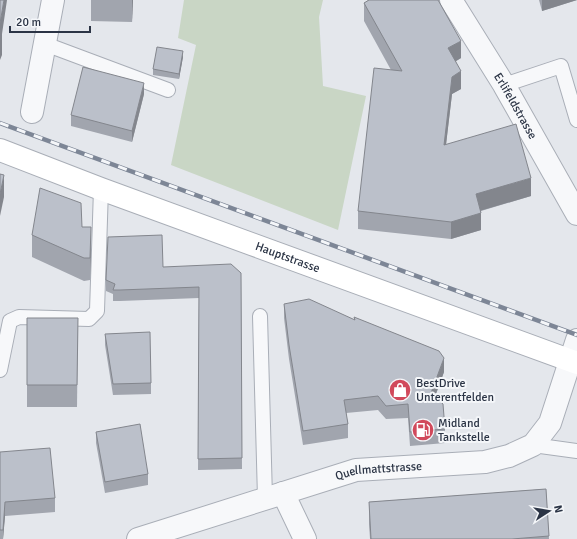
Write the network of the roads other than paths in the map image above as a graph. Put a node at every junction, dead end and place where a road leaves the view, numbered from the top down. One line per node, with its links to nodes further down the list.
1 (53, 0): 3 (street)
2 (451, 0): 4 (street, Erlifeldstrasse)
3 (45, 44): 5 (lane); 6 (street)
4 (504, 85): 7 (lane); 10 (street, Erlifeldstrasse)
5 (168, 90)
6 (32, 112)
7 (577, 120)
8 (0, 150): 9 (main road, Hauptstrasse)
9 (101, 189): 12 (main road, Hauptstrasse); 13 (lane)
10 (577, 214)
11 (260, 316): 16 (lane)
12 (575, 354): 14 (street, Quellmattstrasse)
13 (0, 370)
14 (533, 445): 15 (lane); 16 (street, Quellmattstrasse)
15 (577, 451)
16 (274, 496): 17 (street, Quellmattstrasse); 18 (street)
17 (138, 539)
18 (306, 539)

